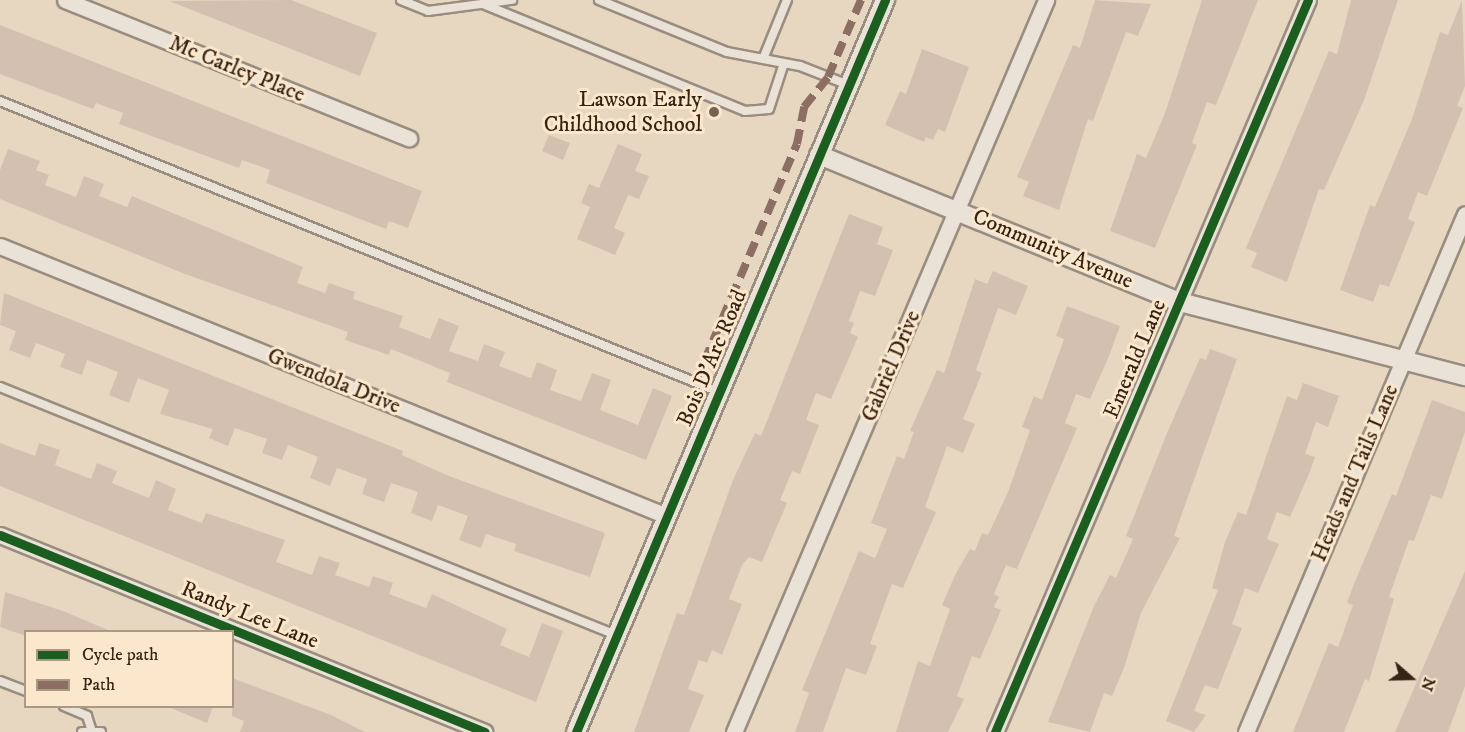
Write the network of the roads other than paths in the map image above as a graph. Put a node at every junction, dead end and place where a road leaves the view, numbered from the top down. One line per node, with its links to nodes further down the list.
1 (65, 0): 14 (street, Mc Carley Place)
2 (401, 0): 9 (lane)
3 (512, 0): 9 (lane)
4 (599, 0): 10 (lane)
5 (787, 0): 10 (lane)
6 (885, 0): 12 (street, Bois D'Arc Road)
7 (1046, 0): 16 (street, Gabriel Drive)
8 (1308, 0): 19 (street, Emerald Lane)
9 (483, 4): 11 (lane)
10 (763, 59): 11 (lane)
11 (784, 63): 12 (lane)
12 (849, 85): 15 (street, Bois D'Arc Road)
13 (0, 101): 23 (lane)
14 (410, 138)
15 (819, 155): 16 (street, Community Avenue); 23 (street, Bois D'Arc Road)
16 (958, 209): 19 (street, Community Avenue); 37 (street, Gabriel Drive)
17 (1465, 214): 20 (street, Heads and Tails Lane)
18 (0, 246): 24 (street, Gwendola Drive)
19 (1180, 302): 20 (street, Community Avenue); 38 (street, Emerald Lane)
20 (1402, 361): 21 (street, Community Avenue); 39 (street, Heads and Tails Lane)
21 (1465, 376)
22 (0, 387): 28 (lane)
23 (719, 392): 24 (street, Bois D'Arc Road)
24 (667, 516): 28 (street, Bois D'Arc Road)
25 (0, 535): 26 (street, Randy Lee Lane)
26 (234, 630)
27 (234, 630): 35 (street, Randy Lee Lane)
28 (617, 635): 36 (street, Bois D'Arc Road)
29 (0, 681): 30 (lane)
30 (24, 690)
31 (69, 708): 32 (lane)
32 (91, 728): 33 (lane); 34 (lane)
33 (82, 732)
34 (101, 732)
35 (485, 732)
36 (576, 732)
37 (734, 732)
38 (995, 732)
39 (1246, 732)

